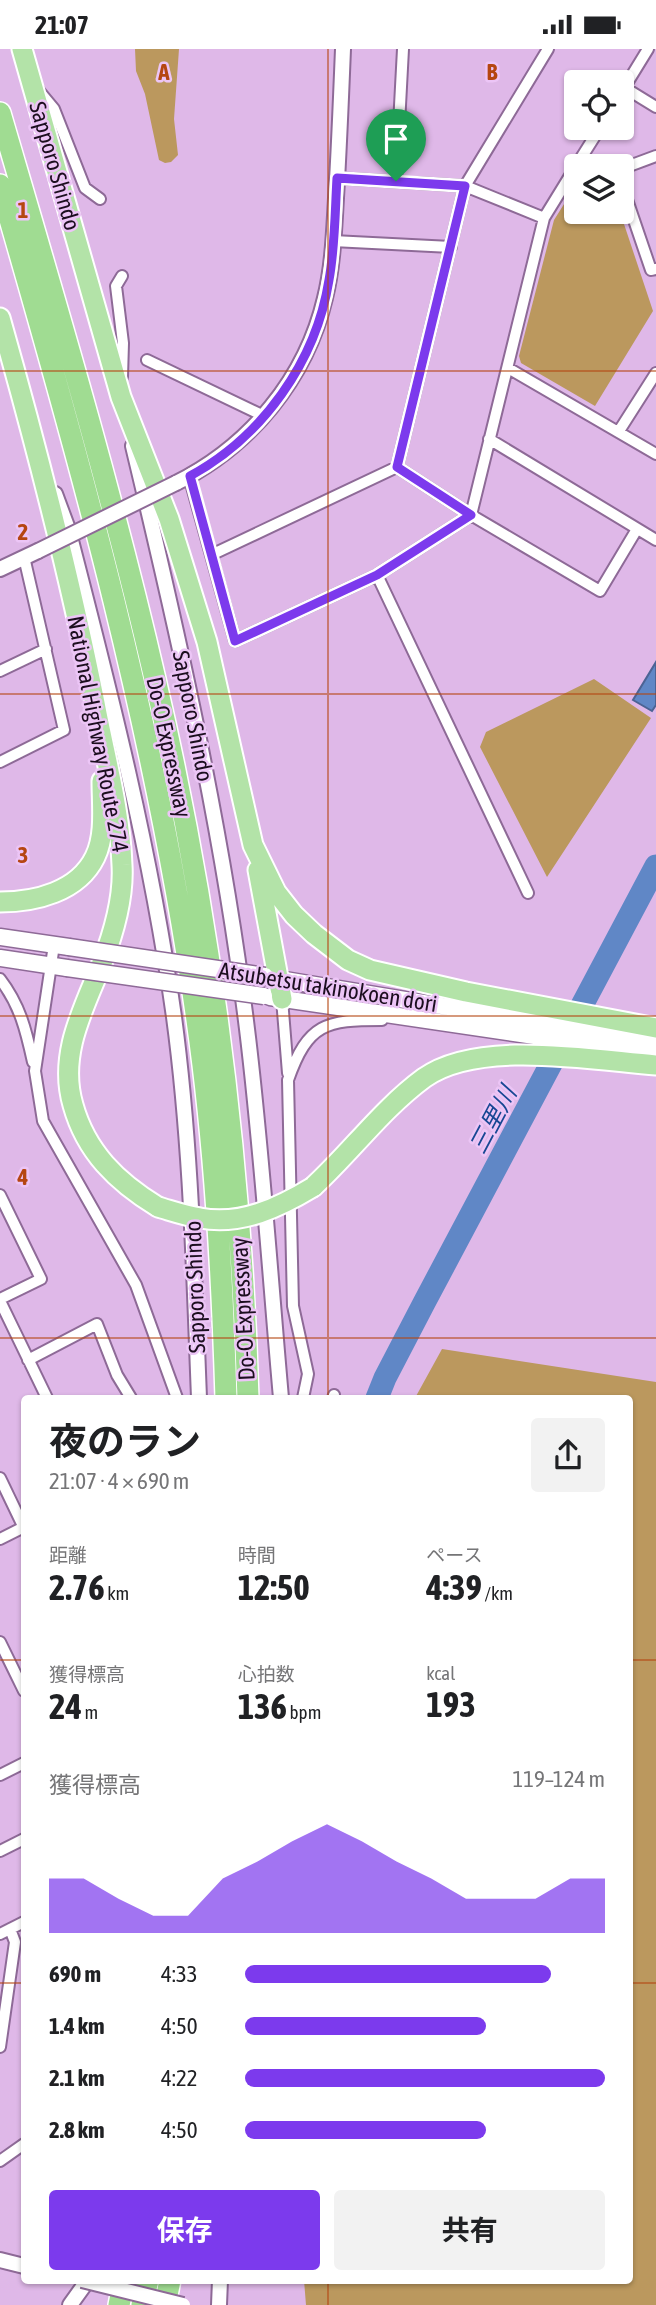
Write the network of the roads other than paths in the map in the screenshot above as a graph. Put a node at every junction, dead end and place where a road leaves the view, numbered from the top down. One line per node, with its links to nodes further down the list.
1 (22, 49): 7 (highway, Sapporo Shindo)
2 (343, 49): 13 (street)
3 (403, 49): 14 (street)
4 (548, 49): 16 (street)
5 (648, 49): 6 (street)
6 (634, 72)
7 (31, 81): 18 (street); 29 (highway, Sapporo Shindo)
8 (634, 96): 9 (street)
9 (656, 107)
10 (0, 113): 67 (highway, Do-O Expressway)
11 (656, 156): 12 (street)
12 (634, 164)
13 (337, 178): 14 (street); 21 (street)
14 (396, 181): 16 (street)
15 (0, 185): 73 (highway, Do-O Expressway)
16 (465, 186): 19 (street); 22 (street)
17 (564, 186): 19 (street)
18 (100, 199)
19 (544, 218): 27 (street)
20 (634, 220): 23 (street)
21 (334, 241): 22 (street); 30 (street)
22 (450, 247): 35 (street)
23 (656, 268)
24 (122, 276): 29 (street)
25 (0, 318): 34 (highway, Sapporo Shindo)
26 (147, 360): 30 (street)
27 (508, 368): 31 (street); 32 (street)
28 (656, 373): 31 (street)
29 (121, 397): 48 (highway); 76 (street, Sapporo Shindo)
30 (264, 416): 36 (street)
31 (619, 431): 33 (street)
32 (489, 439): 37 (street); 38 (street)
33 (656, 454)
34 (41, 464): 46 (highway, National Highway Route 274); 72 (street, Sapporo Shindo)
35 (397, 467): 37 (street); 40 (street)
36 (183, 479): 40 (street); 41 (street, bridge)
37 (471, 515): 38 (street); 43 (street)
38 (637, 529): 39 (street)
39 (656, 540)
40 (211, 555): 43 (street)
41 (24, 557): 42 (street); 44 (street)
42 (0, 569)
43 (377, 575): 49 (street)
44 (46, 649): 45 (street); 47 (street)
45 (0, 671)
46 (101, 736): 50 (highway); 62 (highway, National Highway Route 274, bridge)
47 (0, 762)
48 (253, 845): 55 (highway); 59 (highway)
49 (528, 893)
50 (0, 902)
51 (0, 937): 52 (main road, Atsubetsu takinokoen dori)
52 (61, 946): 54 (street); 55 (main road, Atsubetsu takinokoen dori, bridge)
53 (0, 958): 54 (main road, Atsubetsu takinokoen dori)
54 (59, 966): 57 (main road, Atsubetsu takinokoen dori, bridge); 63 (street)
55 (272, 977): 57 (highway); 59 (main road, Atsubetsu takinokoen dori)
56 (0, 979): 63 (street)
57 (273, 998): 58 (main road, Atsubetsu takinokoen dori); 64 (street)
58 (420, 1019): 59 (main road, Atsubetsu takinokoen dori); 64 (street)
59 (532, 1020): 60 (highway); 62 (main road, Atsubetsu takinokoen dori)
60 (643, 1029): 61 (main road)
61 (656, 1038)
62 (649, 1059)
63 (34, 1071): 71 (street)
64 (288, 1080): 77 (street)
65 (0, 1195): 66 (street)
66 (0, 1300): 68 (street)
67 (245, 1307): 74 (highway, Do-O Expressway); 75 (highway)
68 (28, 1360): 69 (street); 70 (street)
69 (46, 1395)
70 (129, 1395)
71 (176, 1395)
72 (199, 1395)
73 (226, 1395)
74 (248, 1395)
75 (257, 1395)
76 (281, 1395)
77 (304, 1395)
78 (1, 1483): 79 (street)
79 (21, 1521)
80 (21, 1528): 81 (street)
81 (0, 1539)
82 (0, 1642): 83 (street)
83 (21, 1686)
84 (21, 1764): 85 (street)
85 (0, 1775)
86 (21, 1840): 87 (street)
87 (0, 1851)
88 (21, 1924): 89 (street)
89 (5, 1932): 90 (street)
90 (0, 2046)
91 (21, 2146): 92 (street)
92 (0, 2161)
93 (0, 2260): 94 (street)
94 (21, 2265)
95 (85, 2284): 101 (street)
96 (98, 2284): 105 (street, bridge)
97 (123, 2284): 102 (highway)
98 (147, 2284): 103 (highway)
99 (169, 2284): 104 (highway)
100 (220, 2284): 106 (street)
101 (70, 2305)
102 (119, 2305)
103 (142, 2305)
104 (165, 2305)
105 (183, 2305)
106 (219, 2305)

